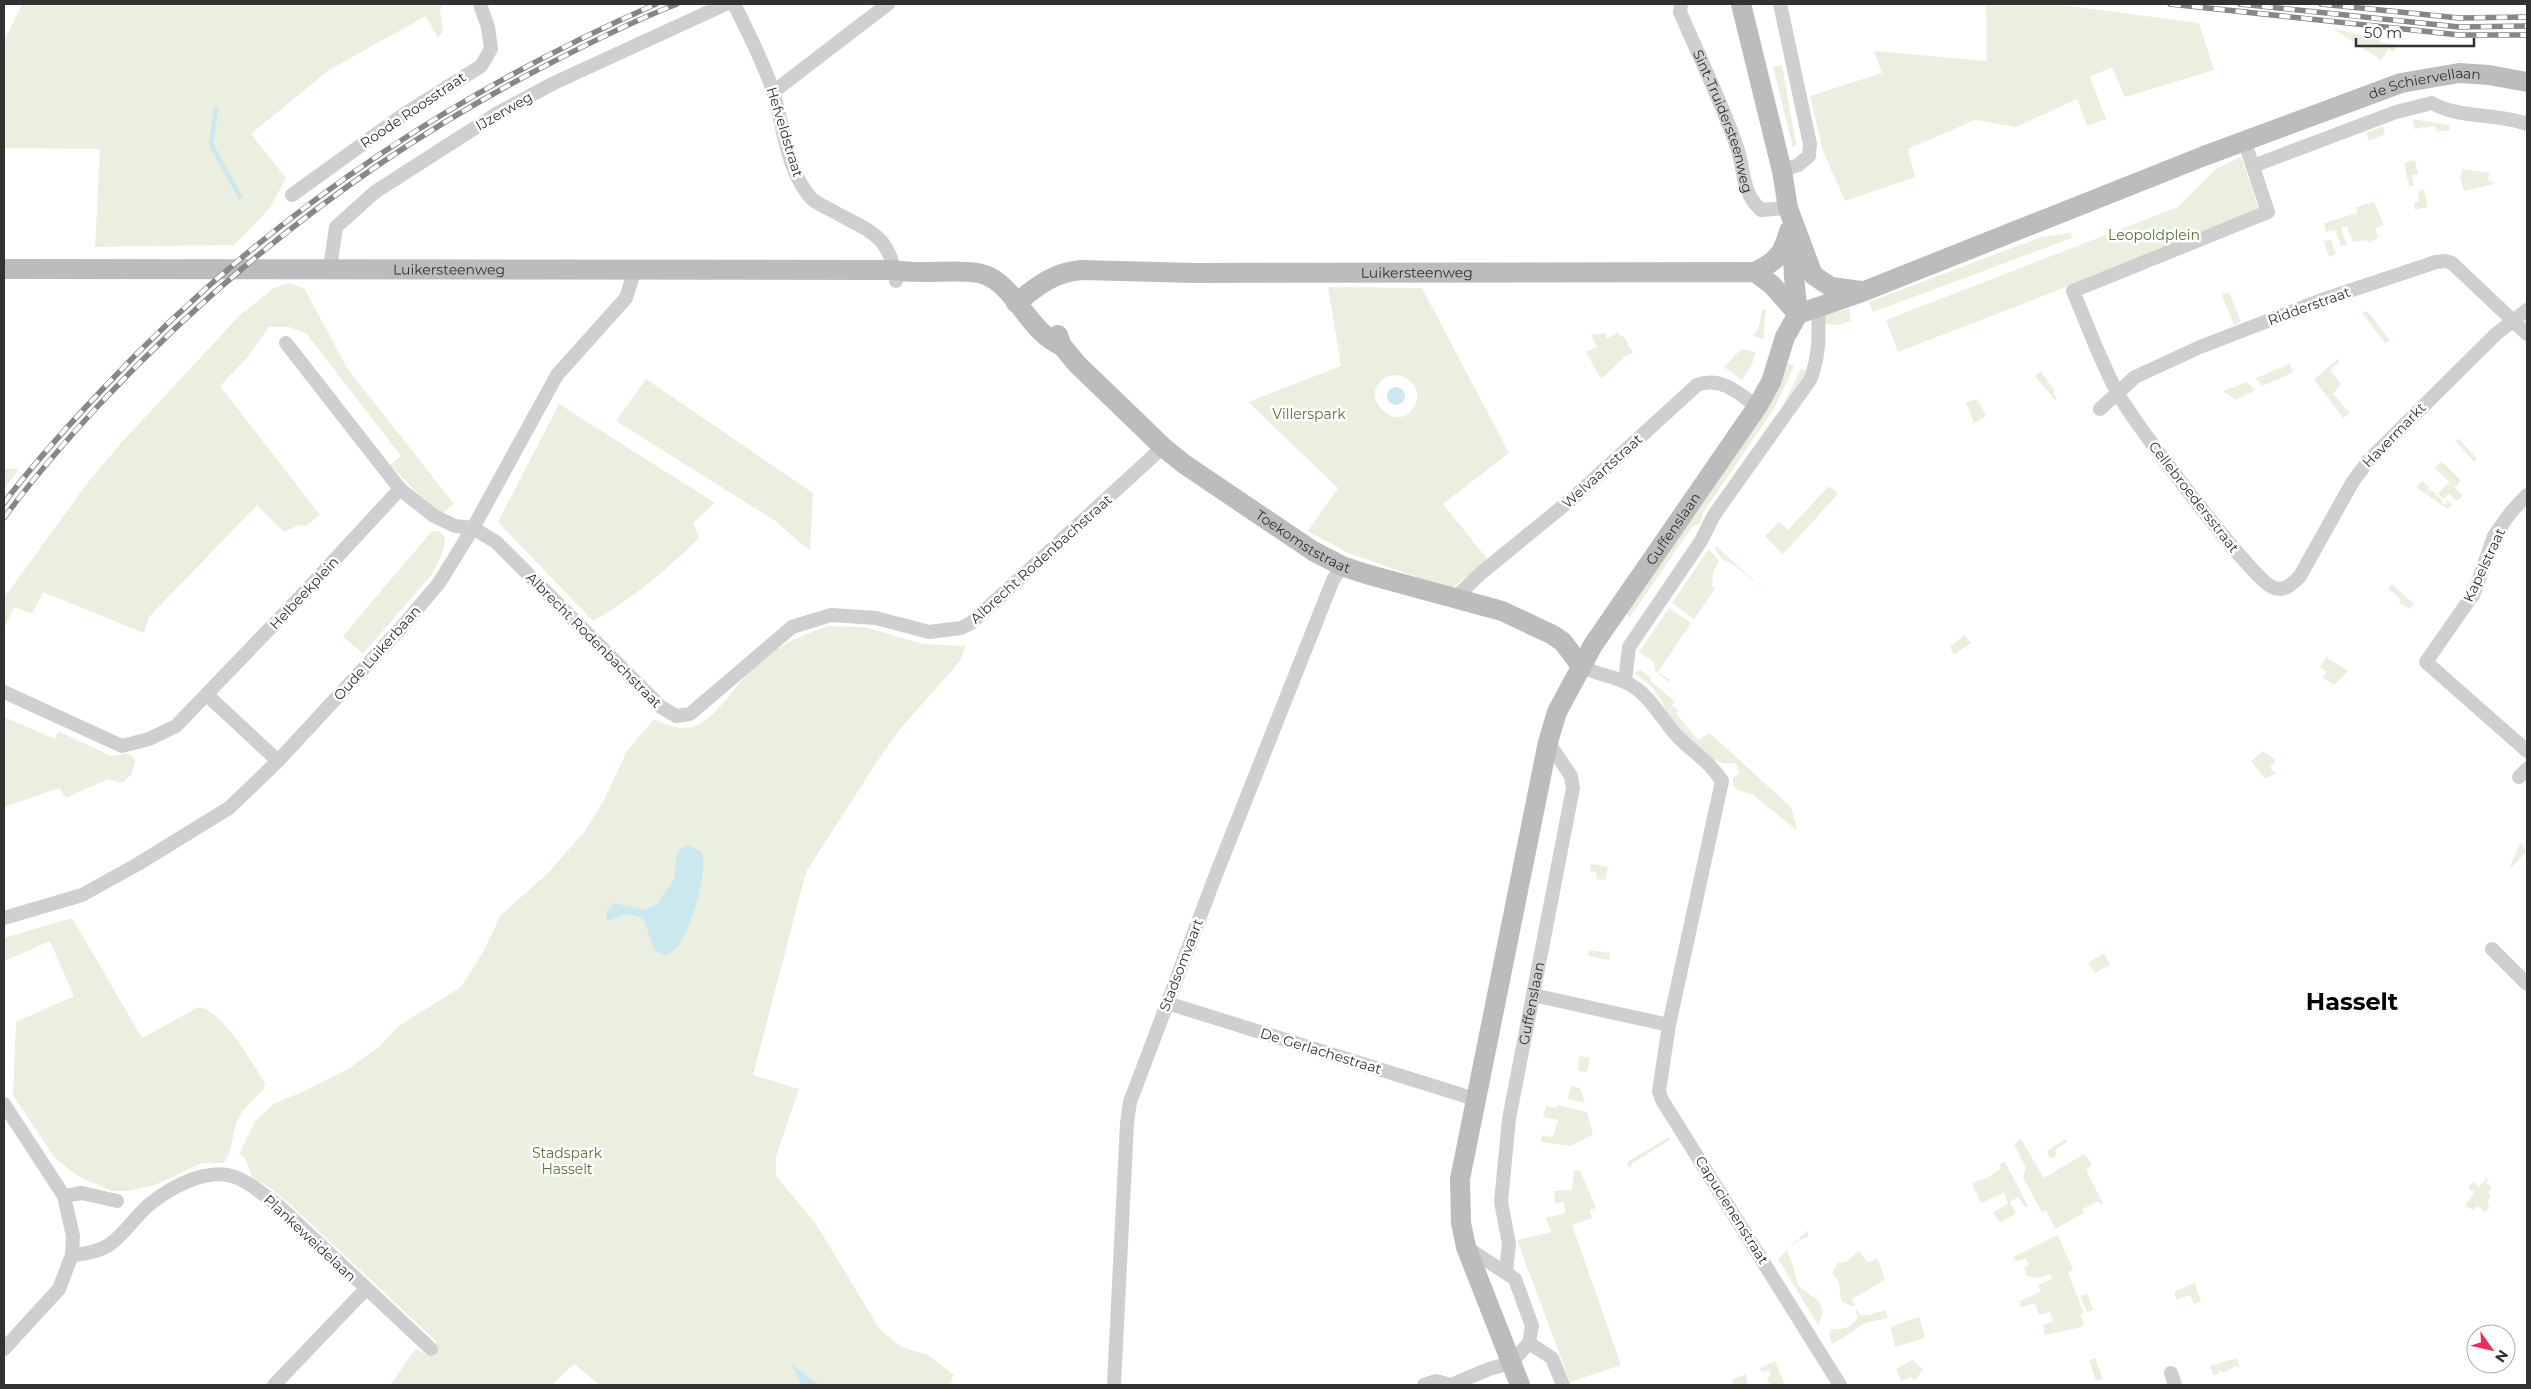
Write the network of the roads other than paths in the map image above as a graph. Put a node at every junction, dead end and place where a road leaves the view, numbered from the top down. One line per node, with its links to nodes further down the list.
1 (480, 4): 14 (street, Roode Roosstraat)
2 (726, 4): 16 (street, IJzerweg)
3 (734, 4): 9 (street, Hefveldstraat)
4 (888, 4): 9 (street)
5 (1681, 4): 15 (street, Sint-Truidersteenweg)
6 (1741, 4): 13 (main road)
7 (1780, 4): 13 (street)
8 (2527, 82): 11 (main road, de Schiervellaan)
9 (773, 92): 21 (street, Hefveldstraat)
10 (2527, 124): 12 (street, de Schiervellaan)
11 (2244, 140): 12 (street); 23 (main road)
12 (2253, 166): 31 (street, Cellebroedersstraat)
13 (1782, 171): 15 (main road)
14 (292, 195)
15 (1790, 215): 19 (main road); 20 (main road); 27 (main road)
16 (330, 268): 17 (main road, Luikersteenweg); 18 (main road, Luikersteenweg)
17 (4, 269)
18 (634, 269): 21 (main road, Luikersteenweg); 37 (street, Oude Luikerbaan)
19 (1756, 272): 24 (main road, Luikersteenweg); 27 (main road)
20 (1813, 275): 23 (main road); 25 (main road)
21 (895, 276): 22 (main road, Luikersteenweg)
22 (1002, 276): 24 (main road, Toekomststraat)
23 (1862, 292): 25 (main road)
24 (1021, 300): 34 (main road, Toekomststraat)
25 (1818, 307): 27 (main road); 42 (street, Guffenslaan)
26 (2527, 310): 28 (street, Havermarkt)
27 (1798, 314): 32 (main road, Guffenslaan)
28 (2514, 322): 29 (street, Ridderstraat); 31 (street, Ridderstraat); 39 (street, Havermarkt)
29 (2527, 334)
30 (286, 343): 35 (street)
31 (2117, 393): 33 (street, Ridderstraat); 39 (street, Cellebroedersstraat)
32 (1757, 407): 40 (street, Welvaartstraat); 41 (main road, Guffenslaan)
33 (2100, 410)
34 (1163, 447): 37 (street, Albrecht Rodenbachstraat); 38 (main road, Toekomststraat)
35 (400, 489): 37 (street); 44 (street, Helbeekplein)
36 (2527, 495): 46 (street, Kapelstraat)
37 (473, 528): 47 (street, Oude Luikerbaan)
38 (1342, 566): 40 (main road, Toekomststraat); 52 (street, Stadsomvaart)
39 (2280, 590)
40 (1454, 600): 41 (main road, Toekomststraat)
41 (1581, 666): 42 (street); 45 (main road, Guffenslaan)
42 (1625, 682): 53 (street, Capucienenstraat)
43 (4, 692): 44 (street, Helbeekplein)
44 (207, 695): 47 (street)
45 (1548, 742): 51 (street, Guffenslaan); 54 (main road, Guffenslaan)
46 (2527, 751)
47 (278, 761): 48 (street, Oude Luikerbaan)
48 (4, 918)
49 (2492, 950): 50 (street)
50 (2527, 984)
51 (1533, 995): 53 (street); 60 (street, Guffenslaan)
52 (1167, 1003): 54 (street, De Gerlachestraat); 67 (street, Stadsomvaart)
53 (1669, 1025): 72 (street, Capucienenstraat)
54 (1476, 1099): 58 (main road, Guffenslaan)
55 (4, 1104): 56 (street)
56 (64, 1196): 57 (street); 59 (street)
57 (117, 1201)
58 (1466, 1247): 60 (street); 65 (main road, Guffenslaan)
59 (72, 1255): 61 (street, Plankeweidelaan); 63 (street)
60 (1506, 1271): 62 (street)
61 (365, 1290): 64 (street, Plankeweidelaan); 66 (street, Plankeweidelaan)
62 (1529, 1343): 65 (street); 71 (street)
63 (4, 1349)
64 (431, 1349)
65 (1511, 1363): 69 (street); 70 (main road, Guffenslaan)
66 (274, 1385)
67 (1114, 1385)
68 (1424, 1385): 69 (street)
69 (1451, 1385)
70 (1520, 1385)
71 (1563, 1385)
72 (1840, 1385)

